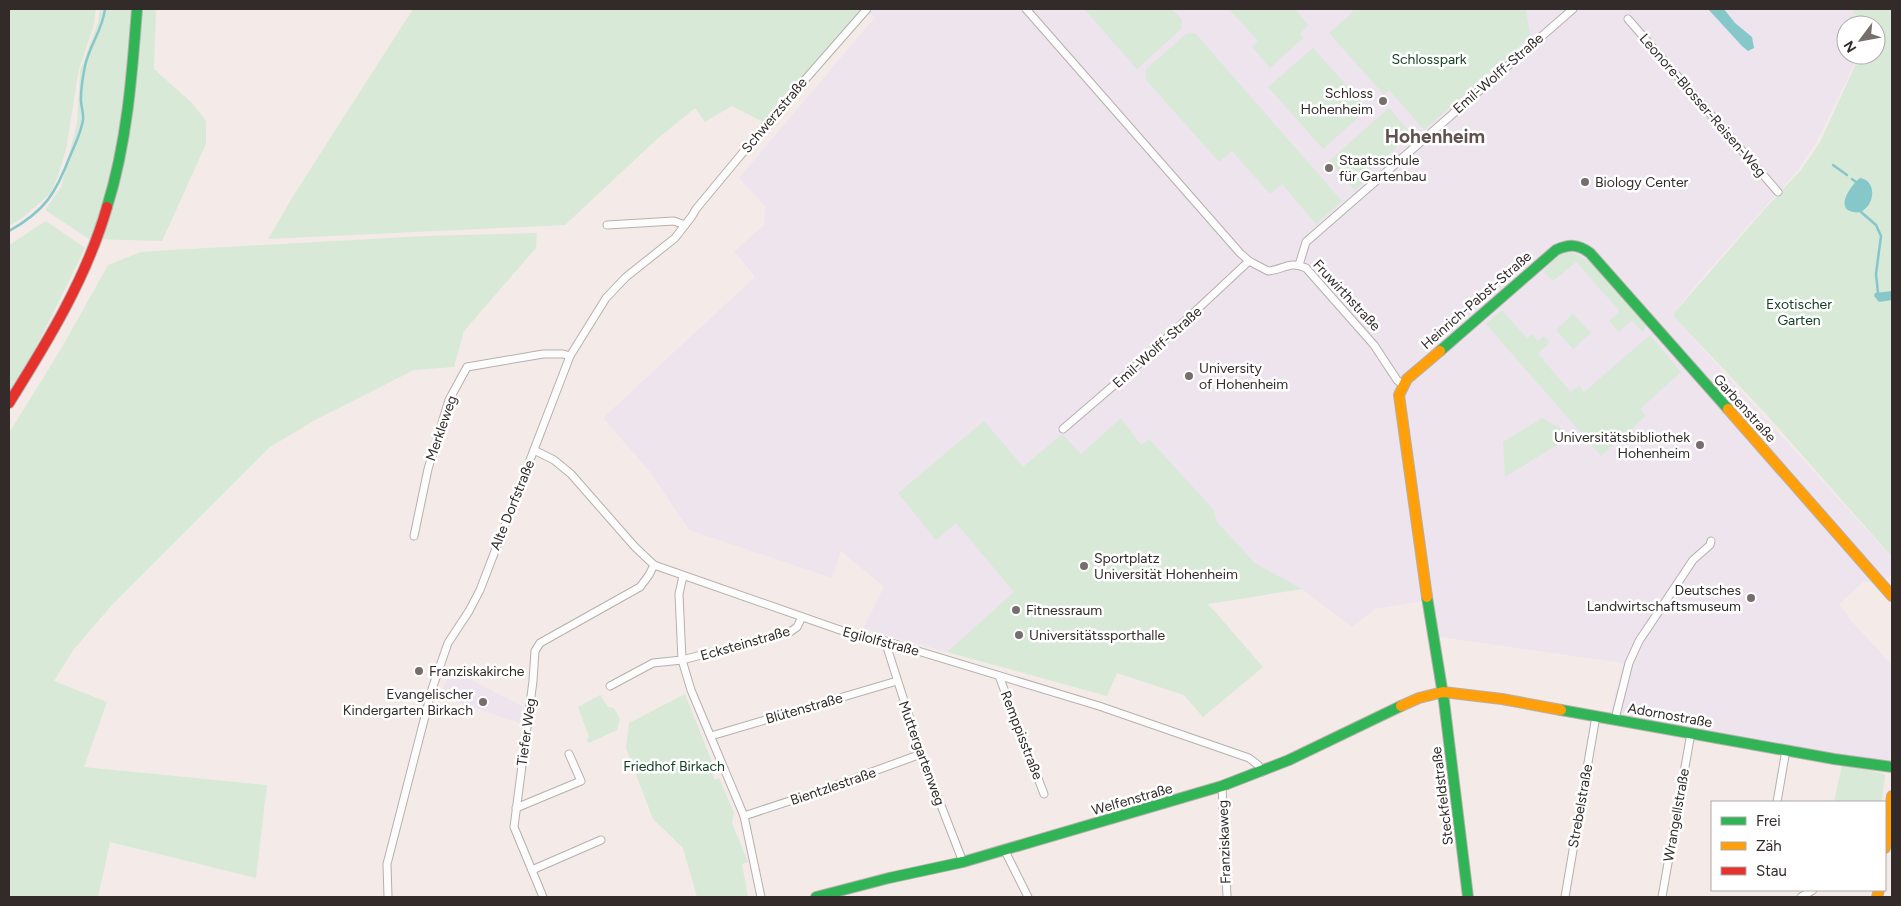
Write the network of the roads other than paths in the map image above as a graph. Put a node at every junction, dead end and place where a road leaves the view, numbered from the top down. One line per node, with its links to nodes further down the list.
1 (137, 9): 14 (street)
2 (867, 9): 8 (street, Schwerzstraße)
3 (1026, 9): 10 (street, Fruwirthstraße)
4 (1573, 9): 11 (street, Emil-Wolff-Straße)
5 (1628, 19): 6 (street, Leonore-Blosser-Reisen-Weg)
6 (1778, 192)
7 (607, 225): 8 (street)
8 (685, 225): 12 (street, Alte Dorfstraße)
9 (1573, 244): 13 (street, Heinrich-Pabst-Straße); 21 (street, Garbenstraße)
10 (1249, 261): 11 (street, Fruwirthstraße); 15 (street, Emil-Wolff-Straße)
11 (1299, 264): 13 (street, Fruwirthstraße)
12 (570, 356): 16 (street, Alte Dorfstraße); 17 (street, Merkleweg)
13 (1403, 385): 28 (street)
14 (9, 403)
15 (1063, 429)
16 (534, 450): 19 (street, Egilolfstraße); 49 (street, Alte Dorfstraße)
17 (414, 536)
18 (1711, 542): 30 (street)
19 (654, 565): 20 (street, Egilolfstraße); 42 (street, Tiefer Weg)
20 (683, 576): 22 (street, Egilolfstraße); 24 (street)
21 (1892, 596)
22 (802, 617): 23 (street, Egilolfstraße); 24 (street, Ecksteinstraße)
23 (885, 641): 25 (street, Egilolfstraße); 26 (street, Muttergartenweg)
24 (682, 660): 27 (street, Ecksteinstraße); 32 (street)
25 (1000, 676): 37 (street, Egilolfstraße); 39 (street, Remppisstraße)
26 (897, 681): 32 (street, Blütenstraße); 35 (street, Muttergartenweg)
27 (610, 686)
28 (1444, 696): 29 (street, Adornostraße); 37 (street, Welfenstraße); 55 (street, Steckfeldstraße)
29 (1596, 716): 30 (street, Adornostraße); 56 (street, Strebelstraße)
30 (1615, 719): 31 (street, Adornostraße)
31 (1691, 733): 33 (street, Adornostraße); 57 (street, Wrangellstraße)
32 (711, 736): 43 (street)
33 (1786, 750): 36 (street, Adornostraße); 41 (street)
34 (570, 754): 42 (street)
35 (921, 754): 43 (street, Bientzlestraße); 47 (street, Muttergartenweg)
36 (1892, 768)
37 (1262, 772): 38 (street, Welfenstraße)
38 (1222, 786): 46 (street, Welfenstraße); 54 (street, Franziskaweg)
39 (1044, 794)
40 (1892, 796): 45 (street)
41 (1777, 801)
42 (516, 808): 48 (street, Tiefer Weg)
43 (744, 816): 51 (street)
44 (601, 840): 48 (street)
45 (1886, 841)
46 (1005, 850): 47 (street, Welfenstraße); 53 (street)
47 (963, 862): 52 (street, Welfenstraße)
48 (532, 870): 50 (street, Tiefer Weg)
49 (388, 897)
50 (543, 897)
51 (761, 897)
52 (816, 897)
53 (1028, 897)
54 (1226, 897)
55 (1468, 897)
56 (1564, 897)
57 (1662, 897)

